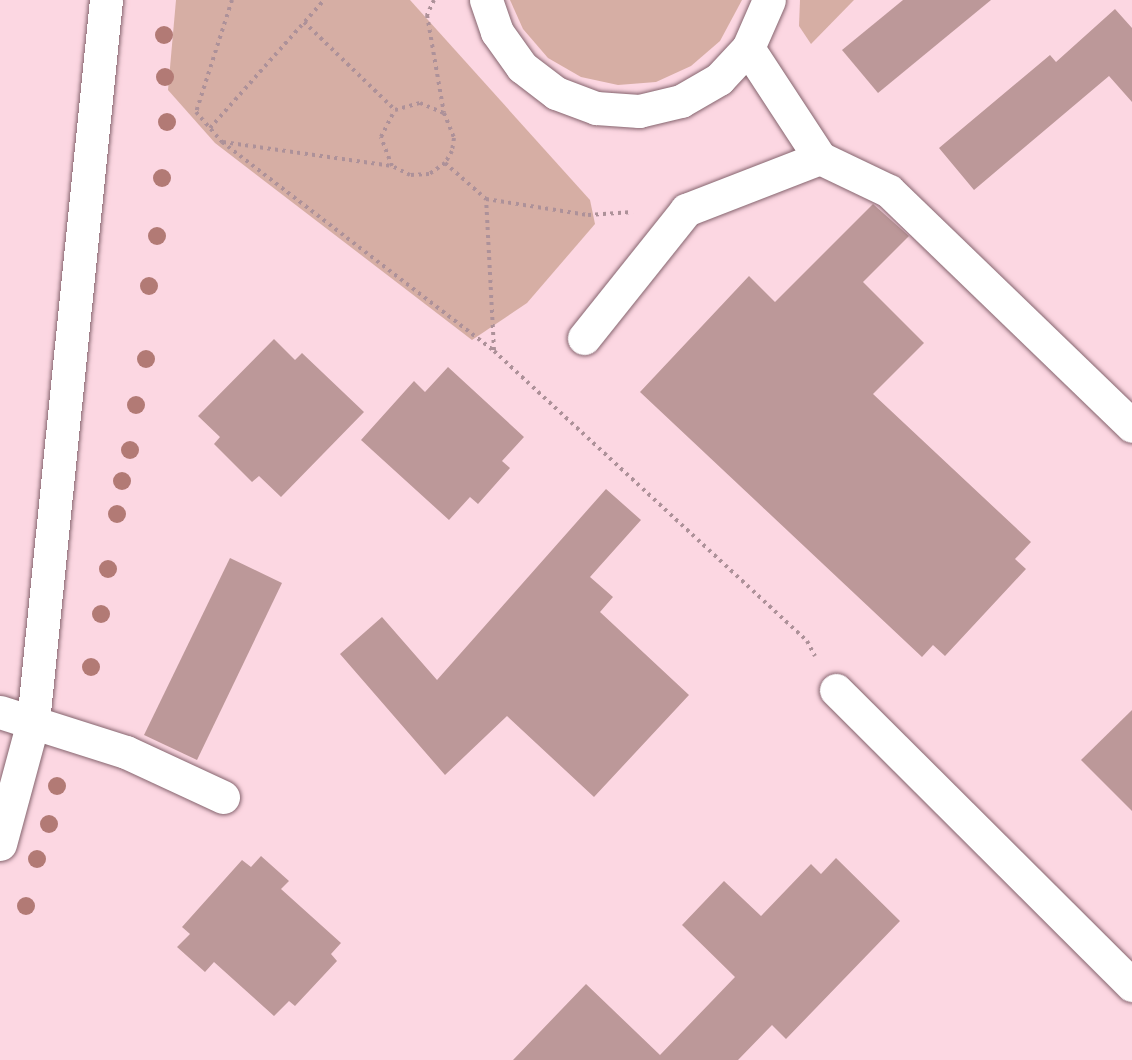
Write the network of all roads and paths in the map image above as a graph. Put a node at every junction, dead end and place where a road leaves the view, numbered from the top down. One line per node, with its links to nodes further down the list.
1 (106, 0): 23 (street)
2 (232, 0): 11 (path)
3 (324, 0): 7 (path)
4 (434, 0): 10 (path)
5 (486, 0): 8 (street)
6 (769, 0): 8 (street)
7 (304, 22): 9 (path); 11 (path)
8 (748, 48): 13 (street)
9 (395, 110): 10 (path); 15 (path)
10 (444, 113): 14 (path)
11 (210, 128): 12 (path)
12 (222, 142): 15 (path); 19 (path)
13 (820, 158): 17 (street); 20 (street)
14 (445, 163): 15 (path); 16 (path)
15 (392, 166)
16 (486, 199): 17 (path); 19 (path)
17 (686, 210): 18 (street)
18 (584, 338)
19 (494, 351): 21 (path)
20 (1132, 426)
21 (836, 690): 26 (street)
22 (0, 712): 23 (street)
23 (33, 722): 24 (street); 25 (street)
24 (223, 797)
25 (0, 844)
26 (1132, 985)

